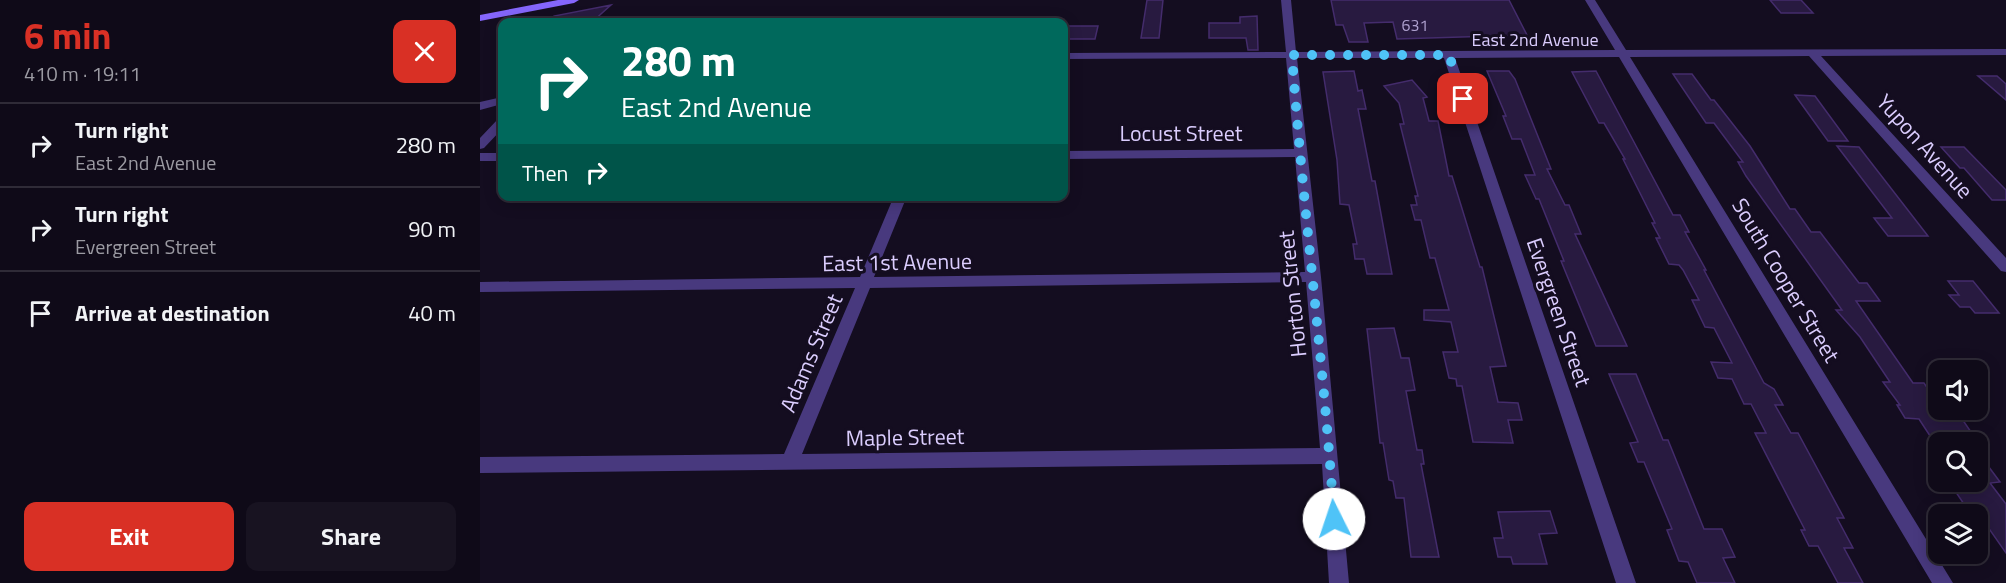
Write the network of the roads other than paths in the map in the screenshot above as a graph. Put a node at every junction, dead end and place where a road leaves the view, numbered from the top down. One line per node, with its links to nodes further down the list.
1 (574, 0): 4 (street)
2 (1286, 0): 7 (street, Horton Street)
3 (1590, 0): 9 (street, South Cooper Street)
4 (480, 18)
5 (1813, 54): 6 (street, East 2nd Avenue); 9 (street, East 2nd Avenue); 20 (street, Yupon Avenue)
6 (2004, 54)
7 (1292, 55): 8 (street, East 2nd Avenue); 10 (street, East 2nd Avenue); 15 (street, Horton Street)
8 (1449, 55): 9 (street, East 2nd Avenue); 28 (street, Evergreen Street)
9 (1623, 55): 29 (street, South Cooper Street)
10 (1068, 57)
11 (498, 102): 12 (street)
12 (480, 106)
13 (498, 126): 14 (street)
14 (480, 145)
15 (1299, 153): 16 (street, Locust Street); 21 (street, Horton Street)
16 (1068, 155)
17 (480, 157): 18 (street)
18 (498, 157)
19 (899, 201): 22 (street, Adams Street)
20 (2006, 267)
21 (1314, 277): 22 (street, East 1st Avenue); 24 (street, Horton Street)
22 (864, 284): 23 (street, East 1st Avenue); 25 (street, Adams Street)
23 (480, 287)
24 (1330, 456): 25 (street, Maple Street); 27 (street, Horton Street)
25 (790, 461): 26 (street, Maple Street)
26 (480, 465)
27 (1339, 583)
28 (1626, 583)
29 (1944, 583)

